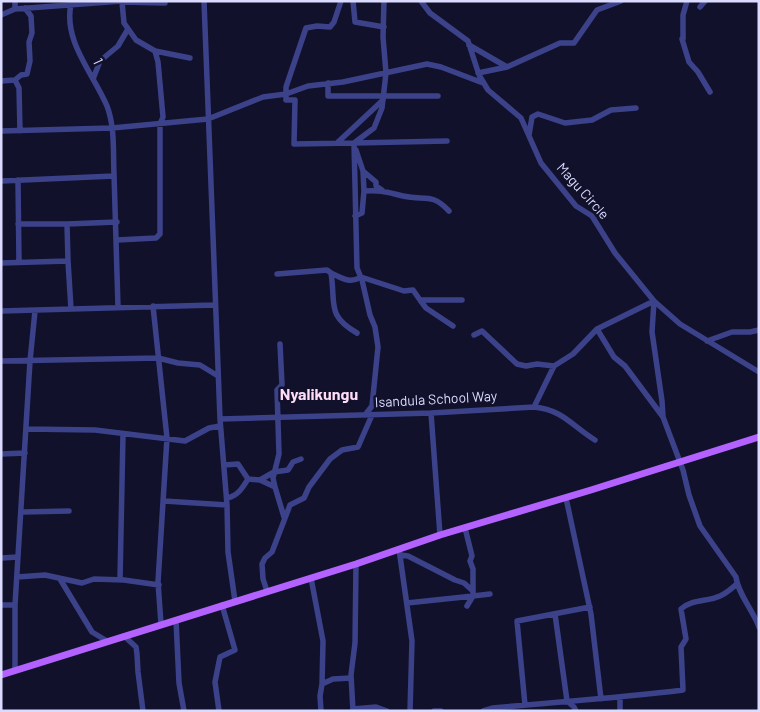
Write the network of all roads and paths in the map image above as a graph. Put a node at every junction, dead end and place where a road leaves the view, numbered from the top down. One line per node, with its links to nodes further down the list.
1 (15, 1): 15 (street)
2 (204, 1): 35 (street)
3 (341, 1): 31 (street)
4 (353, 1): 17 (street)
5 (384, 1): 17 (street)
6 (421, 1): 19 (street, Magu Circle)
7 (621, 1): 22 (street)
8 (687, 1): 30 (street)
9 (705, 1): 14 (street)
10 (122, 2): 11 (street); 12 (street); 18 (street)
11 (165, 2)
12 (71, 4): 13 (street); 25 (street, 1)
13 (25, 8): 15 (street); 26 (street)
14 (700, 8)
15 (15, 9): 16 (street)
16 (1, 15)
17 (384, 27): 23 (street)
18 (128, 29): 20 (street); 25 (street)
19 (469, 45): 22 (street); 24 (street, Magu Circle)
20 (155, 52): 21 (street); 36 (street)
21 (190, 58)
22 (507, 67): 24 (street)
23 (386, 73): 28 (street); 29 (street); 33 (street)
24 (478, 73): 29 (street, Magu Circle)
25 (93, 79): 37 (street, 1)
26 (15, 80): 27 (street); 39 (street)
27 (1, 81)
28 (328, 83): 31 (street); 33 (street)
29 (484, 83): 40 (street, Magu Circle)
30 (710, 92)
31 (286, 94): 35 (street); 42 (street)
32 (438, 96): 33 (street)
33 (383, 98): 42 (street); 43 (street)
34 (636, 108): 40 (street)
35 (208, 119): 36 (street); 65 (street)
36 (160, 124): 37 (street); 55 (street)
37 (112, 128): 39 (street); 45 (street, 1)
38 (1, 131): 39 (street)
39 (20, 131)
40 (529, 135): 64 (street, Magu Circle)
41 (447, 141): 43 (street)
42 (337, 143): 43 (street)
43 (354, 143): 44 (street); 51 (street)
44 (363, 171): 48 (street); 49 (street)
45 (114, 176): 46 (street); 52 (street, 1)
46 (18, 180): 47 (street); 53 (street)
47 (1, 181)
48 (382, 190): 49 (street); 50 (street)
49 (364, 191): 51 (street)
50 (449, 212)
51 (355, 216): 61 (street)
52 (117, 222): 54 (street); 55 (street, 1)
53 (18, 224): 54 (street); 57 (street)
54 (67, 224): 56 (street)
55 (117, 240): 67 (street, 1)
56 (68, 261): 57 (street); 68 (street)
57 (19, 262): 58 (street)
58 (1, 263)
59 (331, 273): 60 (street); 61 (street); 74 (street)
60 (276, 274)
61 (361, 277): 62 (street); 86 (street)
62 (420, 300): 63 (street); 71 (street)
63 (462, 300)
64 (654, 301): 72 (street); 76 (street, Magu Circle); 87 (street)
65 (214, 304): 66 (street); 83 (street)
66 (153, 306): 67 (street); 78 (street)
67 (118, 308): 68 (street)
68 (71, 309): 70 (street)
69 (1, 311): 70 (street)
70 (35, 311): 79 (street)
71 (453, 326)
72 (597, 329): 81 (street); 87 (street)
73 (759, 330): 76 (street)
74 (357, 333)
75 (474, 335): 81 (street)
76 (707, 341): 82 (street, Magu Circle)
77 (280, 344): 88 (street)
78 (158, 358): 79 (street); 83 (street); 93 (street)
79 (30, 360): 80 (street); 90 (street)
80 (1, 361)
81 (554, 366): 84 (street)
82 (759, 372)
83 (218, 376): 89 (street)
84 (534, 407): 85 (street, Isandula School Way); 94 (street, Isandula School Way)
85 (431, 413): 86 (street, Isandula School Way); 112 (street)
86 (368, 415): 88 (street, Isandula School Way); 110 (street)
87 (663, 417): 98 (street)
88 (277, 418): 89 (street, Isandula School Way); 100 (street)
89 (220, 422): 93 (street, Isandula School Way); 99 (street)
90 (26, 428): 91 (street, Isandula School Way); 95 (street)
91 (123, 434): 93 (street, Isandula School Way); 120 (street)
92 (759, 437): 98 (main road)
93 (167, 438): 106 (street)
94 (595, 440)
95 (25, 453): 96 (street); 109 (street)
96 (1, 454)
97 (301, 459): 100 (street)
98 (679, 462): 105 (main road); 121 (street)
99 (224, 465): 101 (street); 104 (street)
100 (274, 472): 102 (street); 103 (street)
101 (248, 479): 102 (street); 104 (street)
102 (260, 480): 103 (street)
103 (276, 487): 110 (street)
104 (227, 498): 107 (street)
105 (566, 498): 111 (main road); 132 (street)
106 (164, 501): 107 (street); 122 (street)
107 (227, 505): 126 (street)
108 (69, 511): 109 (street)
109 (22, 512): 114 (street)
110 (284, 517): 123 (street)
111 (465, 528): 112 (main road); 124 (street)
112 (440, 535): 113 (main road)
113 (400, 552): 116 (main road); 124 (street); 127 (street)
114 (18, 557): 115 (street); 117 (street)
115 (1, 558)
116 (356, 564): 118 (main road); 141 (street)
117 (17, 577): 119 (street); 129 (street)
118 (311, 578): 123 (main road); 142 (street)
119 (60, 579): 120 (street); 138 (street)
120 (120, 580): 122 (street)
121 (737, 584): 136 (street); 143 (street)
122 (159, 585): 135 (street)
123 (268, 591): 126 (main road)
124 (473, 594): 125 (street); 127 (street); 131 (street)
125 (490, 594)
126 (235, 602): 130 (main road)
127 (407, 603): 153 (street)
128 (1, 605): 129 (street)
129 (15, 605): 139 (street)
130 (222, 605): 134 (main road); 150 (street)
131 (467, 606)
132 (590, 607): 133 (street); 144 (street)
133 (555, 614): 145 (street); 146 (street)
134 (176, 620): 135 (main road); 149 (street)
135 (161, 624): 137 (main road)
136 (759, 626)
137 (124, 636): 138 (main road); 148 (street)
138 (107, 642): 139 (main road)
139 (15, 671): 140 (main road)
140 (1, 675)
141 (351, 678): 142 (street); 147 (street)
142 (322, 684): 151 (street)
143 (620, 698): 144 (street); 158 (street)
144 (601, 699): 145 (street)
145 (567, 701): 146 (street); 157 (street)
146 (525, 705): 156 (street)
147 (353, 710): 152 (street)
148 (143, 711)
149 (184, 711)
150 (219, 711)
151 (321, 711)
152 (387, 711)
153 (410, 711)
154 (434, 711): 155 (street)
155 (441, 711)
156 (483, 711)
157 (576, 711)
158 (620, 711)

